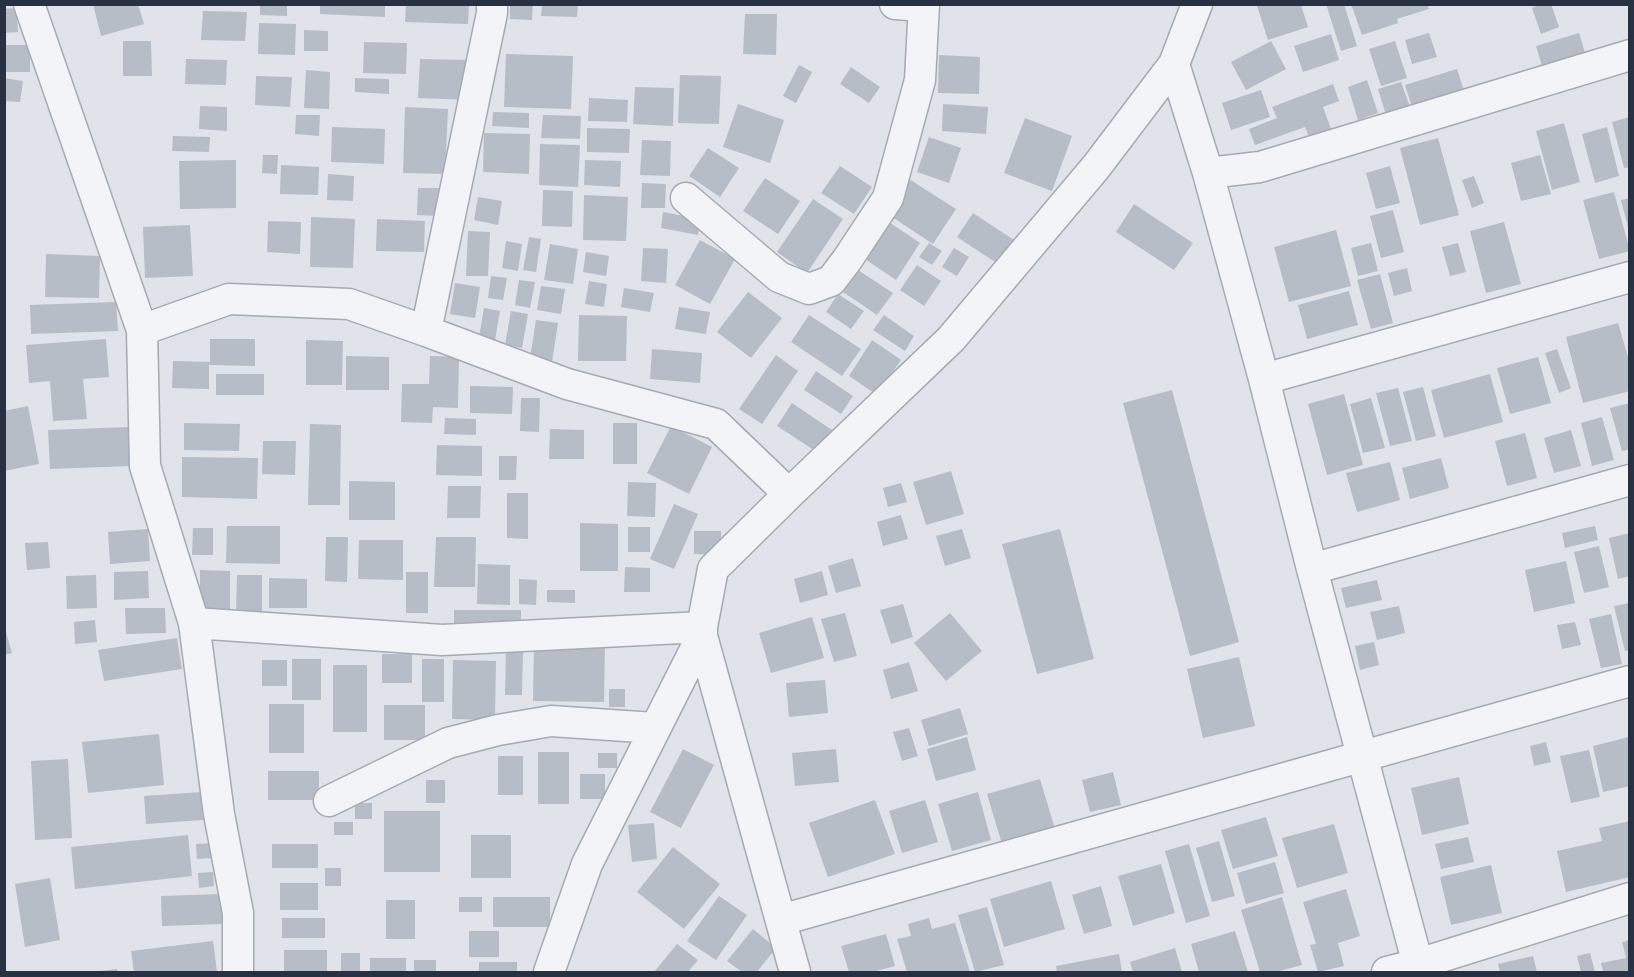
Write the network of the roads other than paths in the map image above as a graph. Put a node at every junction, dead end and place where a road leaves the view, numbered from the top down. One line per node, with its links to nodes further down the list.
1 (29, 4): 10 (street)
2 (492, 4): 11 (street)
3 (914, 5): 8 (street)
4 (1205, 7): 6 (street)
5 (1629, 55): 7 (street)
6 (1174, 64): 7 (street); 14 (street)
7 (1208, 173): 12 (street)
8 (686, 198)
9 (1629, 277): 12 (street)
10 (142, 330): 11 (street); 16 (street)
11 (426, 331): 14 (street)
12 (1264, 379): 15 (street)
13 (1629, 480): 15 (street)
14 (789, 494): 17 (street)
15 (1312, 569): 20 (street)
16 (195, 623): 17 (street); 25 (street)
17 (702, 631): 19 (street); 23 (street)
18 (1629, 681): 20 (street)
19 (655, 728): 21 (street); 26 (street)
20 (1363, 756): 23 (street); 24 (street)
21 (329, 801)
22 (1629, 898): 24 (street)
23 (781, 920): 27 (street)
24 (1419, 968): 28 (street)
25 (238, 972)
26 (549, 972)
27 (795, 972)
28 (1387, 972)

